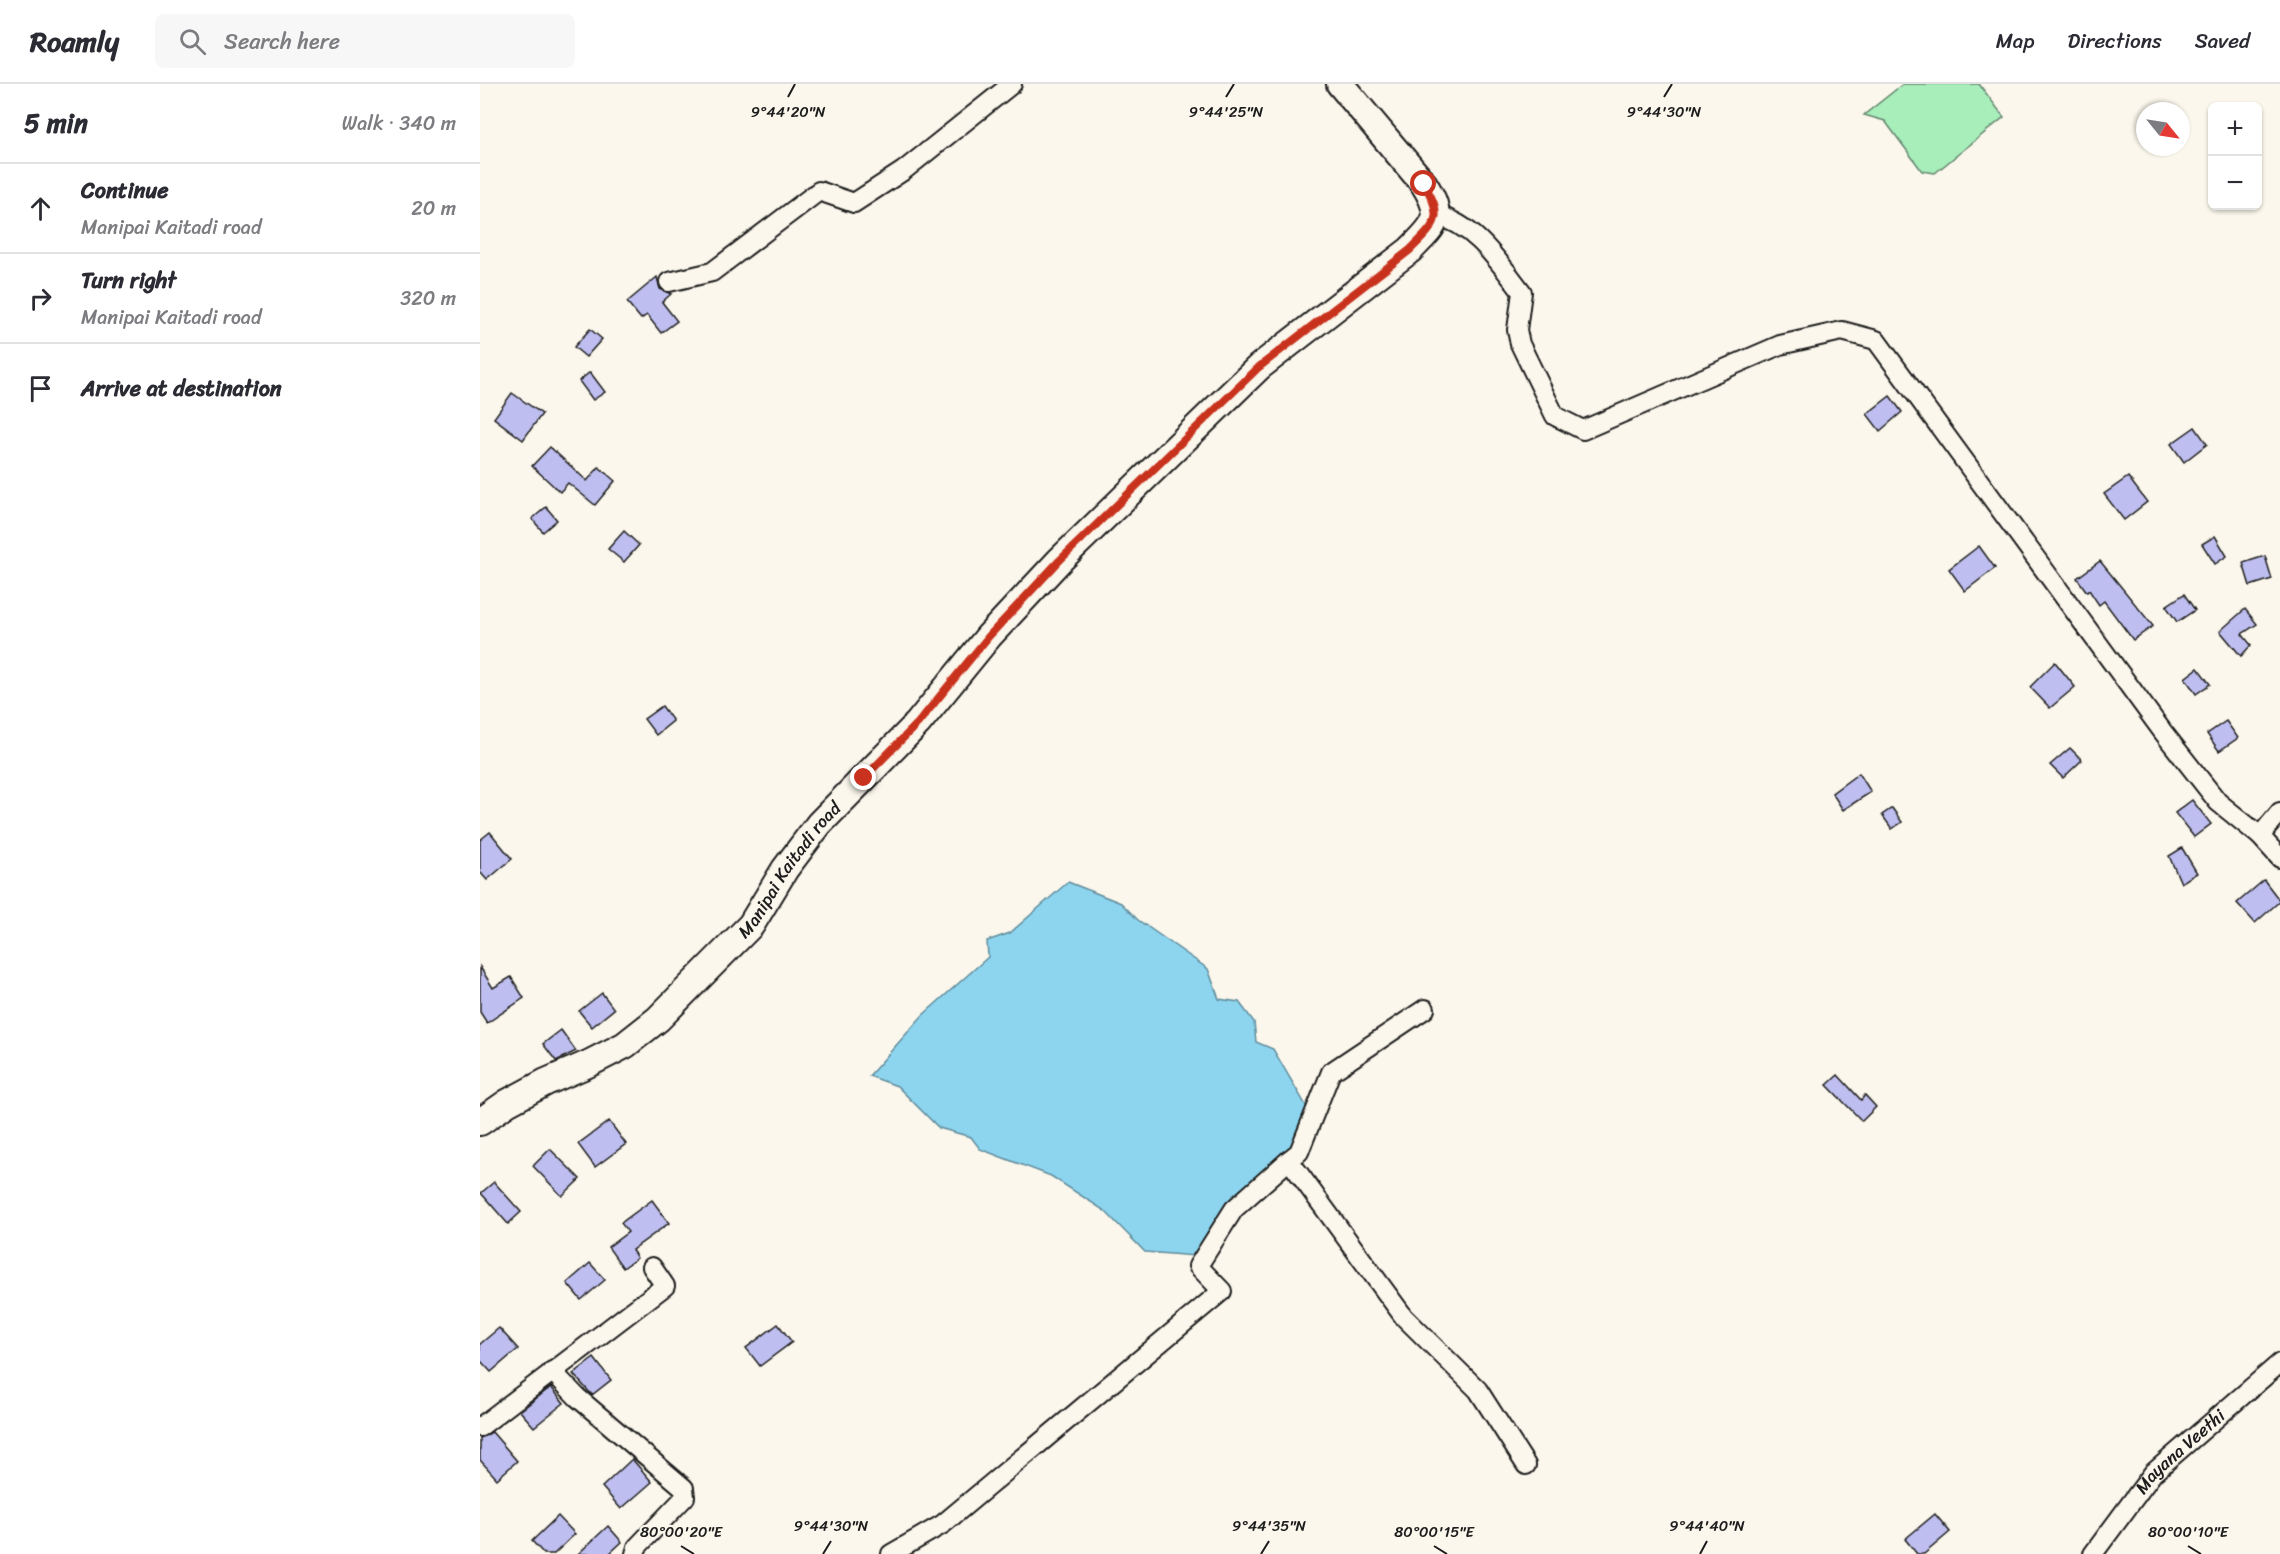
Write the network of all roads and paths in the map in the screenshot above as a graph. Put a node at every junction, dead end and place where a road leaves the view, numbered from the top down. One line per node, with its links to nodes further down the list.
1 (1012, 84): 4 (street)
2 (1340, 84): 3 (main road)
3 (1436, 215): 6 (street); 9 (main road, Manipai Kaitadi road)
4 (669, 282)
5 (2280, 812): 6 (street)
6 (2260, 836): 7 (street)
7 (2280, 858)
8 (1425, 1009): 10 (street)
9 (480, 1122)
10 (1289, 1160): 15 (street); 17 (street)
11 (652, 1266): 13 (street)
12 (2280, 1363): 18 (street, Mayana Veethi)
13 (552, 1371): 14 (street); 16 (street)
14 (480, 1427)
15 (1526, 1465)
16 (635, 1554)
17 (891, 1554)
18 (2093, 1554)

